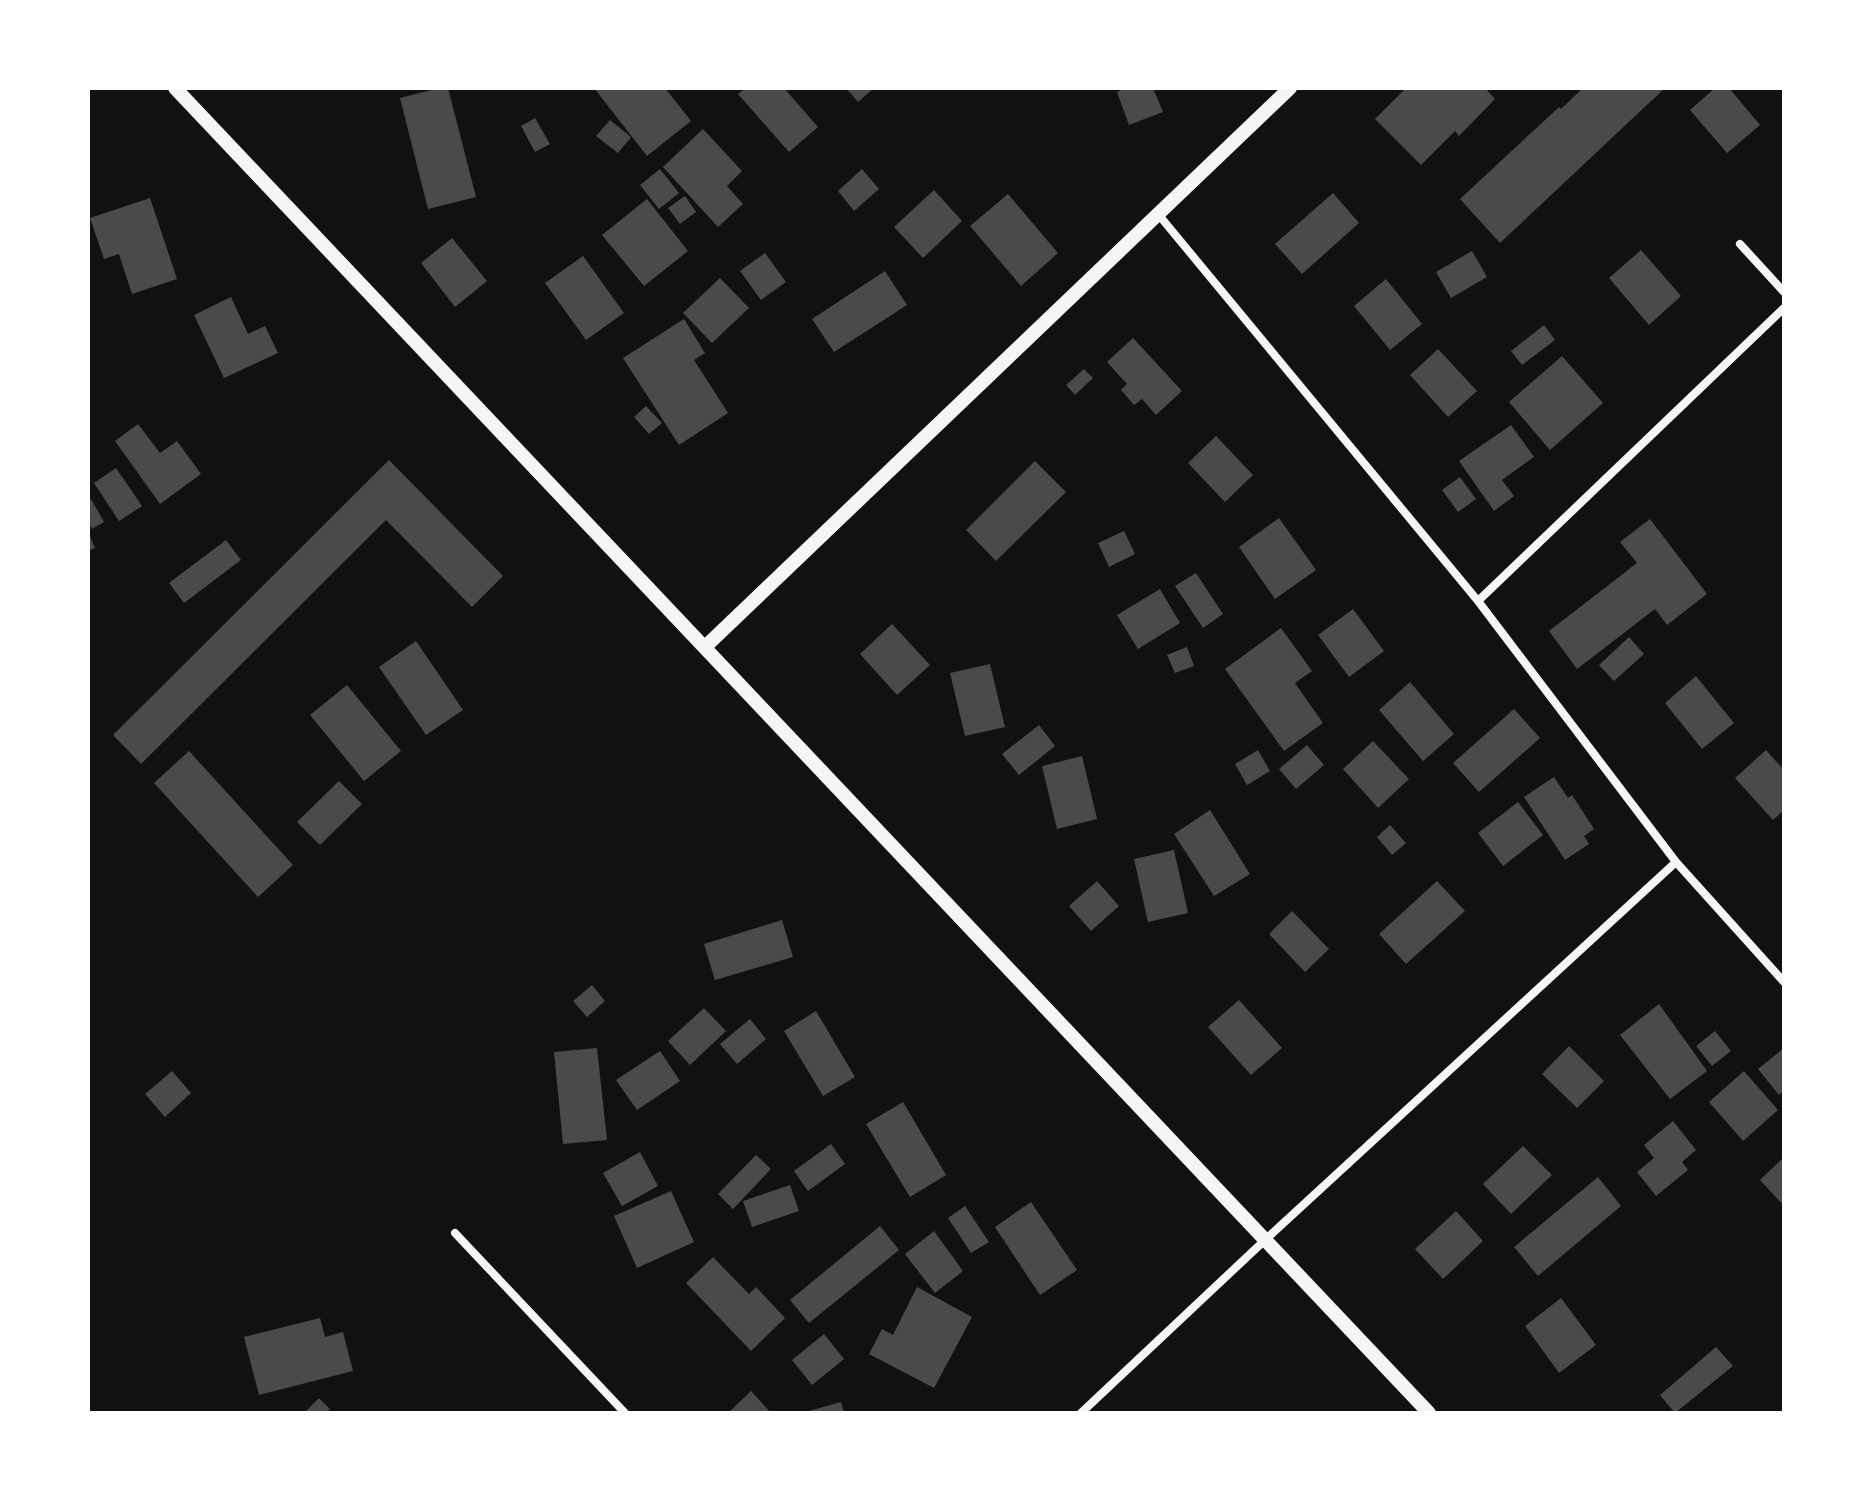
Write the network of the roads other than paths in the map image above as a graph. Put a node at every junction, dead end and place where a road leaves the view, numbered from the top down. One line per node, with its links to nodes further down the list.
1 (175, 88): 8 (street)
2 (1290, 88): 3 (street)
3 (1157, 213): 7 (street); 8 (street)
4 (1740, 244): 5 (street)
5 (1784, 292)
6 (1784, 308): 7 (street)
7 (1478, 601): 9 (street)
8 (705, 647): 12 (street)
9 (1676, 862): 10 (street); 12 (street)
10 (1784, 982)
11 (455, 1233): 13 (street)
12 (1265, 1240): 14 (street); 15 (street)
13 (625, 1413)
14 (1081, 1413)
15 (1429, 1413)

